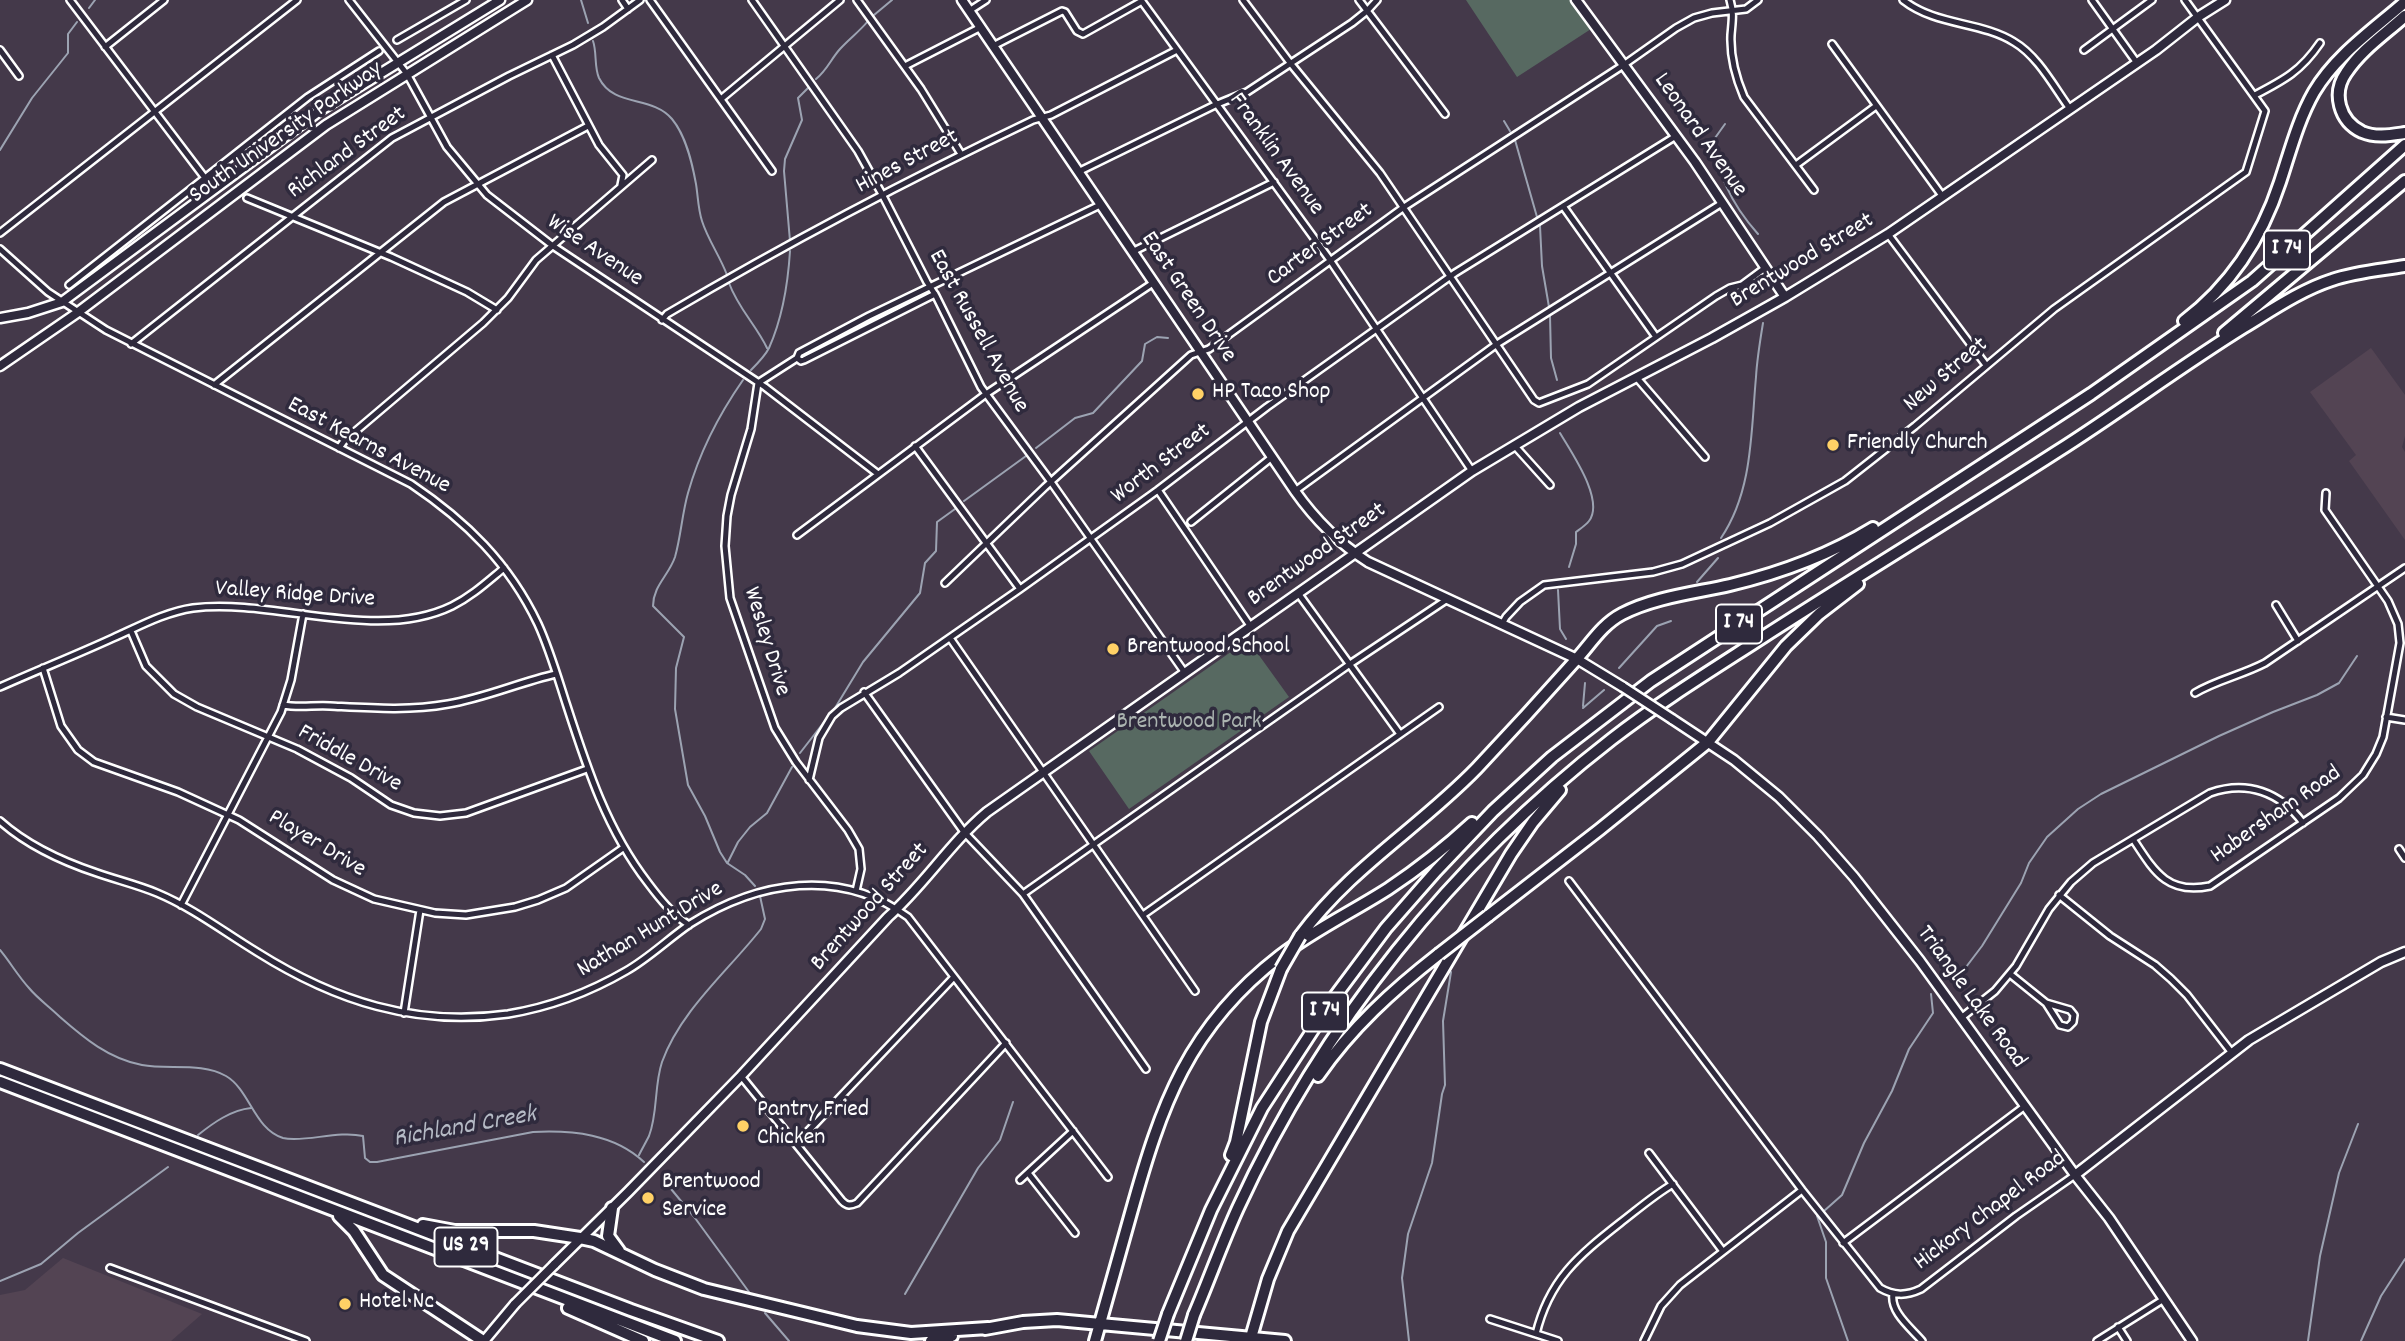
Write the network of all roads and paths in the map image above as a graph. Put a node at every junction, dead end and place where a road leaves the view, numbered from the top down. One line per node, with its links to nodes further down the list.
1 (71, 0): 42 (street)
2 (164, 0): 42 (street)
3 (297, 0): 60 (street)
4 (349, 0): 48 (street, Wise Avenue)
5 (466, 0): 37 (street)
6 (500, 0): 48 (main road, South University Parkway)
7 (527, 0): 53 (main road, South University Parkway)
8 (622, 0): 29 (street)
9 (640, 0): 29 (street, Richland Street)
10 (650, 0): 56 (street)
11 (752, 0): 40 (street, East Russell Avenue)
12 (840, 0): 40 (street)
13 (857, 0): 52 (street)
14 (962, 0): 30 (main road, East Green Drive)
15 (986, 0): 30 (street)
16 (1243, 0): 49 (street)
17 (1359, 0): 31 (street)
18 (1377, 0): 31 (street)
19 (1576, 0): 50 (main road, Leonard Avenue)
20 (1730, 0): 32 (street)
21 (1758, 0): 32 (street, Carter Street)
22 (1903, 0): 59 (street)
23 (2092, 0): 36 (street)
24 (2152, 0): 36 (street)
25 (2185, 0): 34 (street)
26 (2225, 0): 34 (main road, Brentwood Street)
27 (1142, 1): 41 (street); 44 (street, Franklin Avenue)
28 (2405, 2): 112 (highway)
29 (628, 9): 47 (street, Richland Street)
30 (969, 10): 35 (main road, East Green Drive)
31 (1367, 11): 49 (street); 61 (street)
32 (1733, 11): 50 (street, Carter Street); 70 (street)
33 (2405, 16): 65 (highway)
34 (2198, 17): 51 (main road, Brentwood Street); 55 (street)
35 (981, 27): 41 (main road, East Green Drive); 52 (street)
36 (2113, 28): 45 (street); 51 (street)
37 (397, 40)
38 (2320, 43): 55 (street)
39 (1832, 44): 58 (street)
40 (785, 46): 56 (street); 79 (street, East Russell Avenue)
41 (993, 46): 63 (main road, East Green Drive)
42 (105, 47): 60 (street)
43 (0, 50): 54 (street)
44 (1177, 50): 57 (street, Franklin Avenue); 63 (street, Hines Street)
45 (2084, 50)
46 (379, 51): 73 (street)
47 (552, 55): 62 (street, Richland Street); 64 (street)
48 (399, 63): 53 (street, Wise Avenue); 103 (main road, South University Parkway)
49 (1291, 64): 57 (street); 85 (street)
50 (1625, 64): 66 (main road, Leonard Avenue); 85 (street, Carter Street)
51 (2137, 64): 59 (main road, Brentwood Street)
52 (905, 66): 68 (street)
53 (407, 74): 62 (street, Wise Avenue); 105 (main road, South University Parkway)
54 (19, 76)
55 (2255, 95): 116 (street, New Street)
56 (721, 99): 71 (street)
57 (1218, 105): 72 (street); 75 (street, Franklin Avenue)
58 (1876, 106): 70 (street); 80 (street)
59 (2070, 109): 80 (main road, Brentwood Street)
60 (155, 111): 73 (street); 87 (street)
61 (1445, 114)
62 (430, 117): 76 (street, Wise Avenue); 86 (street, Richland Street)
63 (1042, 118): 68 (street, Hines Street); 72 (main road, East Green Drive)
64 (588, 125): 76 (street); 77 (street)
65 (2405, 133)
66 (1676, 135): 82 (main road, Leonard Avenue); 84 (street, Worth Street)
67 (2405, 145): 112 (highway, I 74)
68 (961, 154): 79 (street, Hines Street)
69 (652, 160): 77 (street)
70 (1796, 164): 78 (street)
71 (772, 171)
72 (1078, 172): 83 (main road, East Green Drive)
73 (205, 178): 99 (street)
74 (2405, 181): 114 (highway, I 74)
75 (1274, 182): 91 (street); 93 (street, Franklin Avenue)
76 (477, 184): 89 (street, Wise Avenue); 92 (street)
77 (621, 185): 89 (street)
78 (1814, 190)
79 (883, 196): 100 (street, East Russell Avenue); 107 (street, Hines Street)
80 (1943, 197): 88 (main road, Brentwood Street)
81 (247, 198): 86 (street)
82 (1722, 203): 95 (main road, Leonard Avenue); 96 (street)
83 (1100, 205): 91 (main road, East Green Drive); 100 (street)
84 (1563, 206): 96 (street); 97 (street, Worth Street)
85 (1404, 207): 93 (street, Carter Street); 97 (street)
86 (292, 216): 92 (street); 110 (street, Richland Street)
87 (0, 233)
88 (1888, 234): 102 (main road, Brentwood Street); 116 (street)
89 (553, 246): 104 (street); 107 (street, Wise Avenue)
90 (0, 249): 103 (street, East Kearns Avenue)
91 (1132, 252): 98 (main road, East Green Drive)
92 (379, 253): 104 (street); 120 (street)
93 (1330, 260): 108 (street, Franklin Avenue); 113 (street, Carter Street)
94 (2405, 266): 114 (highway)
95 (1766, 267): 102 (main road, Leonard Avenue); 109 (street)
96 (1611, 274): 109 (street); 111 (street)
97 (1450, 276): 108 (street, Worth Street); 111 (street)
98 (1153, 283): 113 (main road, East Green Drive); 121 (street)
99 (69, 285)
100 (930, 287): 101 (street, East Russell Avenue); 115 (street)
101 (935, 294): 115 (street); 121 (street, East Russell Avenue)
102 (1785, 297): 118 (main road, Brentwood Street)
103 (62, 302): 105 (street, East Kearns Avenue); 106 (main road, South University Parkway)
104 (496, 310): 126 (street)
105 (77, 313): 110 (street, East Kearns Avenue); 117 (main road, South University Parkway)
106 (0, 318)
107 (662, 320): 119 (street, Wise Avenue)
108 (1377, 328): 122 (street, Franklin Avenue); 123 (street, Worth Street)
109 (1656, 337): 111 (street)
110 (131, 344): 120 (street, East Kearns Avenue)
111 (1497, 344): 122 (street)
112 (2161, 346): 136 (highway, I 74)
113 (1200, 352): 123 (main road, East Green Drive); 131 (street, Carter Street)
114 (2196, 357): 140 (highway, I 74)
115 (797, 358): 119 (street)
116 (1986, 365): 152 (street, New Street)
117 (0, 366)
118 (1637, 378): 124 (main road, Brentwood Street); 128 (street)
119 (758, 383): 130 (street, Wise Avenue); 177 (street, Wesley Drive)
120 (214, 385): 126 (street, East Kearns Avenue)
121 (986, 394): 125 (street); 131 (street, East Russell Avenue)
122 (1423, 398): 129 (street, Franklin Avenue); 134 (street)
123 (1248, 422): 127 (main road, East Green Drive); 133 (street, Worth Street)
124 (1514, 445): 129 (main road, Brentwood Street); 132 (street)
125 (915, 446): 130 (street); 141 (street)
126 (339, 448): 143 (street, East Kearns Avenue)
127 (1272, 457): 134 (main road, East Green Drive); 137 (street)
128 (1705, 457)
129 (1472, 471): 142 (main road, Brentwood Street)
130 (878, 474): 138 (street)
131 (1051, 482): 139 (street, East Russell Avenue); 141 (street, Carter Street)
132 (1549, 485)
133 (1158, 490): 139 (street, Worth Street); 153 (street)
134 (1295, 491): 142 (main road, East Green Drive)
135 (2326, 493): 146 (street, Habersham Road)
136 (1931, 498): 157 (highway); 174 (highway, I 74)
137 (1191, 522)
138 (797, 535)
139 (1091, 538): 147 (street, Worth Street); 160 (street, East Russell Avenue)
140 (1915, 539): 172 (highway, I 74); 173 (highway)
141 (986, 542): 145 (street, Carter Street); 147 (street)
142 (1354, 553): 148 (main road, Brentwood Street); 149 (main road, East Green Drive)
143 (503, 568): 151 (street, Valley Ridge Drive); 161 (street, East Kearns Avenue)
144 (2405, 568): 146 (street)
145 (945, 583)
146 (2378, 587): 156 (street); 167 (street, Habersham Road)
147 (1020, 589): 155 (street, Worth Street)
148 (1298, 593): 153 (main road, Brentwood Street); 158 (street)
149 (1446, 600): 152 (main road, East Green Drive); 158 (street)
150 (2276, 605): 156 (street)
151 (303, 614): 154 (street, Valley Ridge Drive); 165 (street)
152 (1503, 624): 157 (main road, East Green Drive)
153 (1251, 627): 160 (main road, Brentwood Street)
154 (131, 631): 159 (street, Valley Ridge Drive); 171 (street, Friddle Drive)
155 (950, 638): 163 (street, Worth Street); 176 (street)
156 (2298, 641): 164 (street)
157 (1577, 659): 168 (main road, East Green Drive, bridge); 222 (highway, bridge)
158 (1350, 664): 170 (street); 183 (street)
159 (43, 668): 162 (street, Valley Ridge Drive); 178 (street, Player Drive)
160 (1185, 673): 176 (main road, Brentwood Street)
161 (556, 674): 165 (street); 175 (street, East Kearns Avenue)
162 (0, 687)
163 (864, 692): 177 (street, Worth Street); 181 (street)
164 (2195, 694)
165 (283, 705): 171 (street)
166 (1439, 707): 170 (street)
167 (2386, 717): 169 (street); 180 (street, Habersham Road)
168 (1672, 719): 173 (main road, Triangle Lake Road)
169 (2405, 720)
170 (1400, 734): 194 (street)
171 (267, 737): 175 (street, Friddle Drive); 178 (street)
172 (1612, 739): 212 (highway, I 74); 239 (highway)
173 (1708, 741): 202 (main road, Triangle Lake Road); 212 (highway, bridge)
174 (1552, 757): 222 (highway, I 74); 234 (highway)
175 (587, 769): 184 (street, East Kearns Avenue)
176 (1043, 773): 181 (main road, Brentwood Street); 183 (street)
177 (809, 780): 188 (street, Wesley Drive)
178 (228, 815): 191 (street); 193 (street, Player Drive)
179 (0, 821): 191 (street, Nathan Hunt Drive)
180 (2303, 823): 182 (street); 182 (street, Habersham Road)
181 (964, 832): 189 (street); 192 (main road, Brentwood Street)
182 (2133, 839): 190 (street)
183 (1094, 844): 189 (street); 194 (street)
184 (623, 848): 193 (street, Player Drive); 195 (street, East Kearns Avenue)
185 (2399, 849): 186 (street)
186 (2405, 858)
187 (1570, 881): 219 (street, Hickory Chapel Road)
188 (856, 891): 192 (street, Nathan Hunt Drive); 195 (street, Nathan Hunt Drive)
189 (1023, 894): 206 (street)
190 (2060, 895): 197 (street); 204 (street)
191 (181, 905): 201 (street, Nathan Hunt Drive)
192 (898, 909): 198 (street, Nathan Hunt Drive); 207 (main road, Brentwood Street)
193 (420, 910): 201 (street)
194 (1143, 915): 199 (street)
195 (689, 925): 201 (street, Nathan Hunt Drive)
196 (2405, 951): 204 (main road, Hickory Chapel Road)
197 (2010, 974): 200 (street); 202 (street)
198 (954, 977): 203 (street, Nathan Hunt Drive); 211 (street)
199 (1195, 991)
200 (2046, 1003): 200 (street)
201 (404, 1013)
202 (1960, 1018): 209 (main road, Triangle Lake Road)
203 (1006, 1043): 210 (street, Nathan Hunt Drive); 211 (street)
204 (2232, 1053): 215 (main road, Hickory Chapel Road)
205 (0, 1069): 223 (highway, US 29)
206 (1146, 1069)
207 (741, 1076): 211 (street); 221 (main road, Brentwood Street)
208 (0, 1082): 220 (highway, US 29)
209 (2025, 1106): 215 (main road, Triangle Lake Road); 226 (street)
210 (1073, 1131): 214 (street); 216 (street, Nathan Hunt Drive)
211 (797, 1143)
212 (1271, 1144): 250 (highway, I 74, bridge)
213 (1649, 1153): 218 (street)
214 (1028, 1173): 217 (street); 224 (street)
215 (2075, 1175): 231 (street, Hickory Chapel Road); 232 (main road, Triangle Lake Road)
216 (1108, 1177)
217 (1020, 1180)
218 (1673, 1184): 227 (street); 238 (street)
219 (1802, 1190): 226 (street, Hickory Chapel Road); 227 (street)
220 (328, 1208): 230 (highway, US 29); 235 (highway)
221 (612, 1209): 225 (main road, Brentwood Street); 228 (highway)
222 (1210, 1210): 249 (highway, I 74, bridge)
223 (379, 1214): 225 (highway); 245 (highway, US 29)
224 (1075, 1233)
225 (580, 1238): 228 (highway); 242 (main road, Brentwood Street, bridge)
226 (1843, 1243): 231 (street, Hickory Chapel Road)
227 (1722, 1250): 253 (street)
228 (621, 1253): 237 (highway)
229 (110, 1268): 240 (street)
230 (519, 1282): 243 (highway); 244 (highway, US 29)
231 (1893, 1294): 254 (street)
232 (2164, 1298): 236 (street); 257 (main road, Triangle Lake Road)
233 (1490, 1319): 238 (street)
234 (1100, 1324): 237 (highway); 239 (highway); 248 (highway)
235 (461, 1327): 241 (highway); 242 (highway)
236 (2118, 1327): 255 (street); 256 (street)
237 (989, 1328): 247 (highway)
238 (1536, 1334): 252 (street)
239 (1250, 1340): 251 (highway)
240 (306, 1341)
241 (466, 1341)
242 (483, 1341)
243 (643, 1341)
244 (675, 1341)
245 (717, 1341): 246 (highway)
246 (726, 1341)
247 (931, 1341)
248 (1095, 1341)
249 (1159, 1341)
250 (1186, 1341)
251 (1285, 1341)
252 (1558, 1341)
253 (1644, 1341)
254 (1922, 1341)
255 (2096, 1341)
256 (2127, 1341)
257 (2192, 1341)

